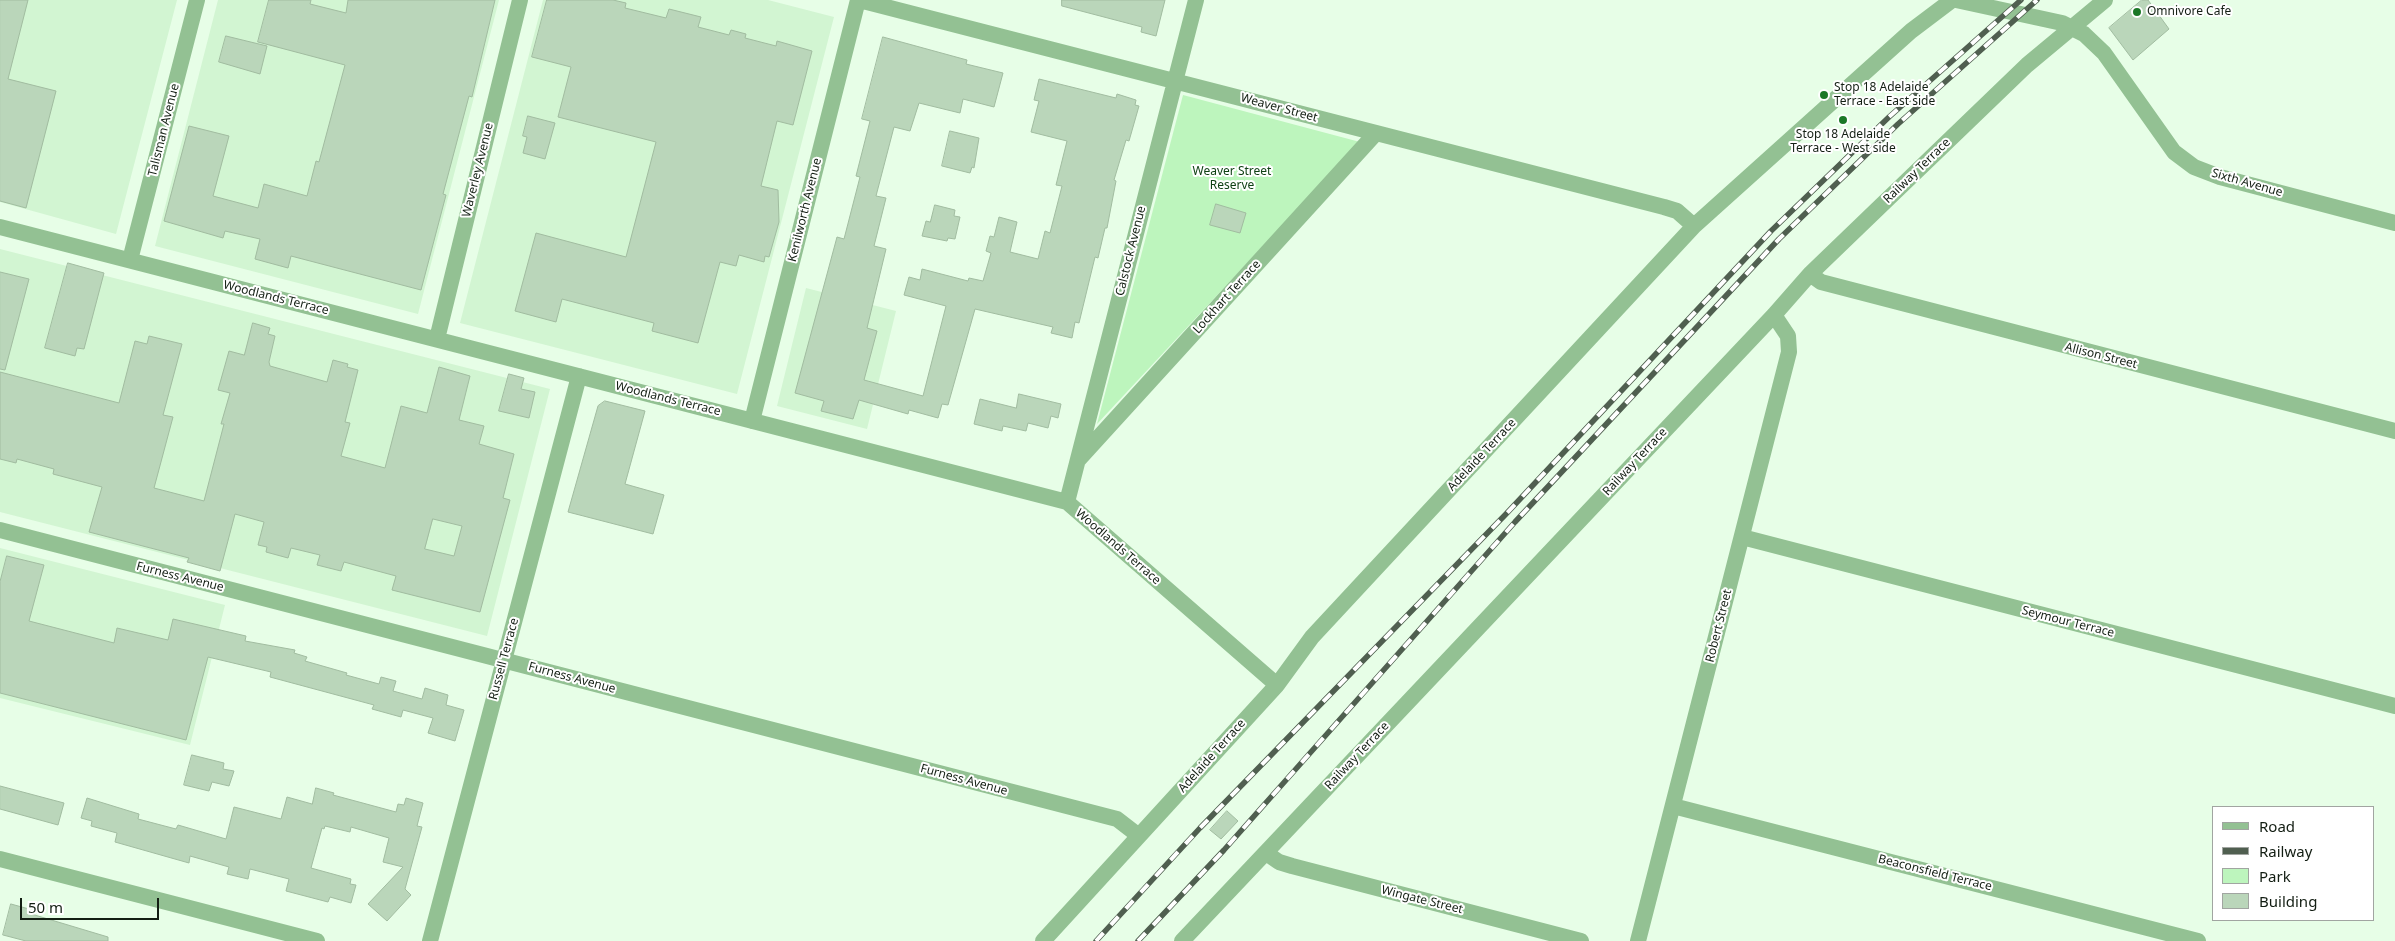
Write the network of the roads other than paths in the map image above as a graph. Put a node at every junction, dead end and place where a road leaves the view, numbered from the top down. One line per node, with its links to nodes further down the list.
1 (197, 0): 15 (street, Talisman Avenue)
2 (520, 0): 18 (street, Waverley Avenue)
3 (859, 0): 10 (street, Weaver Street); 20 (street, Kenilworth Avenue)
4 (1196, 0): 10 (street, Calstock Avenue)
5 (1952, 0): 13 (street, Adelaide Terrace)
6 (1956, 0): 8 (street, Sixth Avenue)
7 (2105, 0): 9 (street, Railway Terrace)
8 (2007, 6): 9 (street, Sixth Avenue)
9 (2072, 27): 12 (street, Sixth Avenue); 16 (street, Railway Terrace)
10 (1175, 81): 11 (street, Weaver Street); 22 (street, Calstock Avenue)
11 (1376, 134): 13 (street, Weaver Street); 22 (street, Lockhart Terrace)
12 (2395, 223)
13 (1694, 226): 27 (street, Adelaide Terrace)
14 (0, 227): 15 (street, Woodlands Terrace)
15 (130, 260): 18 (street, Woodlands Terrace)
16 (1810, 274): 17 (street, Railway Terrace); 21 (street, Allison Street)
17 (1774, 315): 25 (street, Robert Street); 31 (street, Railway Terrace)
18 (437, 339): 19 (street, Woodlands Terrace)
19 (579, 376): 20 (street, Woodlands Terrace); 26 (street, Russell Terrace)
20 (752, 421): 23 (street, Woodlands Terrace)
21 (2395, 431)
22 (1077, 461): 23 (street, Calstock Avenue)
23 (1067, 502): 27 (street, Woodlands Terrace)
24 (0, 530): 26 (street, Furness Avenue)
25 (1742, 537): 28 (street, Seymour Terrace); 29 (street, Robert Street)
26 (504, 660): 30 (street, Furness Avenue); 34 (street, Russell Terrace)
27 (1277, 684): 30 (street, Adelaide Terrace)
28 (2395, 706)
29 (1672, 806): 38 (street, Robert Street); 39 (street, Beaconsfield Terrace)
30 (1139, 836): 35 (street, Adelaide Terrace)
31 (1266, 852): 36 (street, Railway Terrace); 37 (street, Wingate Street)
32 (0, 859): 33 (street)
33 (317, 941)
34 (430, 941)
35 (1043, 941)
36 (1182, 941)
37 (1581, 941)
38 (1638, 941)
39 (2198, 941)

